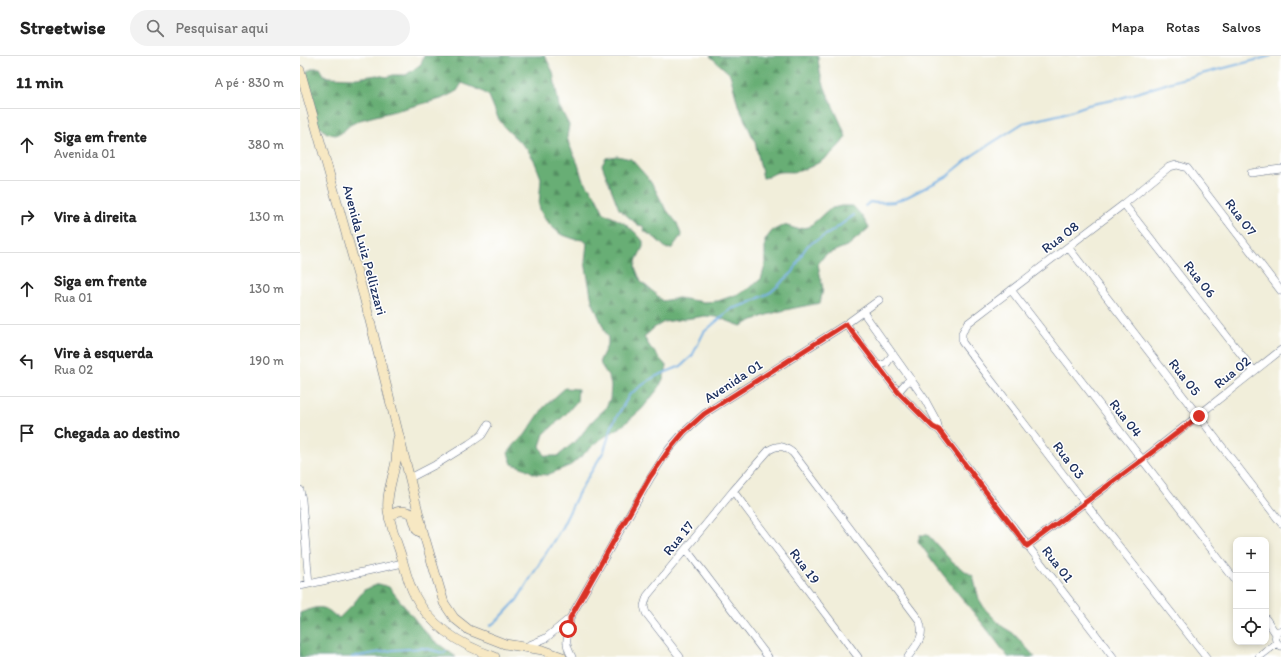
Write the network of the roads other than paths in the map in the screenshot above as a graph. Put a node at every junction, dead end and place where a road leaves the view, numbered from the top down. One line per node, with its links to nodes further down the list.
1 (300, 70): 24 (main road, Avenida Luiz Pellizzari)
2 (1177, 165): 5 (street, Rua 08); 8 (street, Rua 07)
3 (1281, 169): 4 (street)
4 (1251, 173)
5 (1124, 204): 6 (street, Rua 08); 16 (street, Rua 06)
6 (1068, 247): 7 (street, Rua 08); 21 (street, Rua 05)
7 (1010, 290): 12 (street, Rua 08); 25 (street, Rua 04)
8 (1281, 291)
9 (879, 300): 10 (street, Avenida 01)
10 (863, 312): 11 (street, Avenida 01); 14 (street)
11 (846, 324): 15 (street); 39 (street, Avenida 01)
12 (962, 333): 29 (street, Rua 03)
13 (1281, 350): 16 (street, Rua 02)
14 (893, 354): 15 (street); 17 (street)
15 (878, 366): 18 (street)
16 (1254, 371): 21 (street, Rua 02)
17 (912, 379): 18 (street); 19 (street)
18 (898, 392): 20 (street)
19 (924, 398): 20 (street); 23 (street)
20 (913, 408): 23 (street)
21 (1199, 416): 25 (street, Rua 02); 31 (street, Rua 05)
22 (488, 425): 26 (street)
23 (939, 430): 33 (street, Rua 01)
24 (399, 438): 26 (main road, Avenida Luiz Pellizzari); 30 (main road, Avenida Luiz Pellizzari)
25 (1142, 460): 29 (street, Rua 02); 36 (street, Rua 04)
26 (410, 478): 32 (main road, Avenida Luiz Pellizzari)
27 (300, 490): 37 (street)
28 (733, 491): 34 (street, Rua 17); 49 (street, Rua 19); 50 (street, Rua 17)
29 (1085, 503): 33 (street, Rua 02); 52 (street, Rua 03)
30 (389, 518): 32 (main road); 35 (main road, Avenida Luiz Pellizzari)
31 (1281, 523)
32 (424, 535): 43 (main road, Avenida Luiz Pellizzari)
33 (1027, 546): 51 (street, Rua 01)
34 (686, 549): 47 (street, Rua 17); 48 (street)
35 (403, 563): 37 (street); 44 (main road, Avenida Luiz Pellizzari)
36 (1233, 577)
37 (309, 584): 38 (street)
38 (300, 586)
39 (570, 618): 43 (street, Avenida 01); 46 (street, Avenida 01)
40 (1269, 622): 41 (street)
41 (1279, 632): 42 (street)
42 (1279, 645): 53 (street)
43 (525, 647): 45 (main road, Avenida Luiz Pellizzari)
44 (495, 657)
45 (562, 657)
46 (572, 657)
47 (680, 657)
48 (768, 657)
49 (858, 657)
50 (908, 657)
51 (1113, 657)
52 (1206, 657)
53 (1259, 657)

